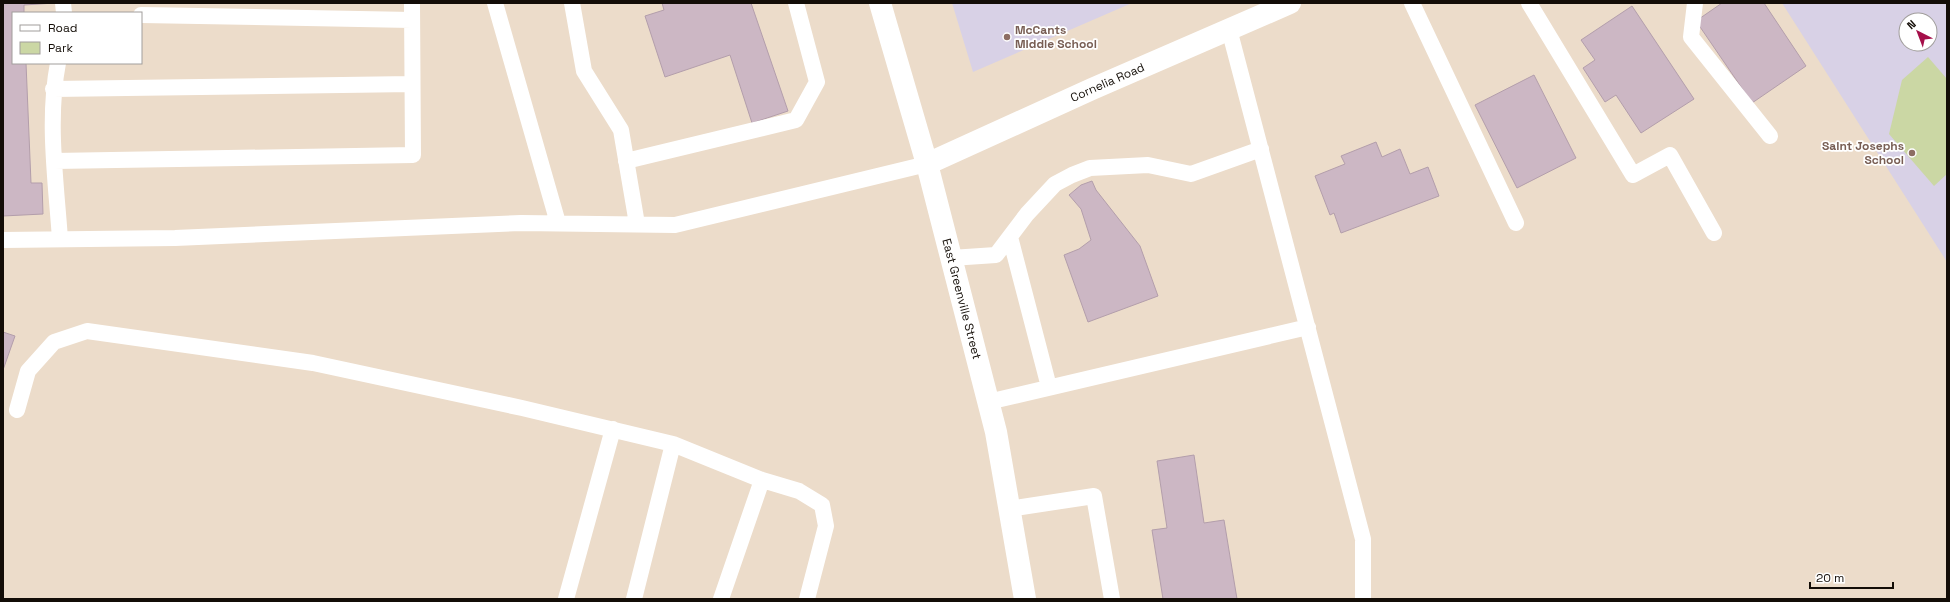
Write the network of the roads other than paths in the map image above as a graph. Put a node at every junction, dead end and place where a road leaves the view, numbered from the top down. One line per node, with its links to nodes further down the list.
1 (412, 3): 11 (lane)
2 (495, 3): 22 (lane)
3 (572, 3): 19 (lane)
4 (796, 3): 19 (lane)
5 (880, 3): 20 (main road, East Greenville Street)
6 (1290, 3): 12 (main road, Cornelia Road)
7 (1412, 3): 21 (lane)
8 (1529, 3): 24 (lane)
9 (1695, 3): 16 (lane)
10 (142, 15): 11 (lane)
11 (412, 20): 14 (lane)
12 (1229, 29): 17 (lane); 20 (main road, Cornelia Road)
13 (58, 64): 15 (lane)
14 (412, 84): 15 (lane); 18 (lane)
15 (53, 89): 18 (lane)
16 (1770, 136)
17 (1261, 149): 25 (lane); 29 (lane)
18 (54, 161): 26 (lane)
19 (626, 161): 23 (lane)
20 (927, 164): 23 (lane); 28 (main road, East Greenville Street)
21 (1516, 222)
22 (558, 223): 23 (lane); 26 (lane)
23 (637, 224)
24 (1714, 234)
25 (1010, 237): 28 (lane); 30 (lane)
26 (60, 239): 27 (lane)
27 (3, 240)
28 (951, 258): 31 (main road, East Greenville Street)
29 (1308, 327): 30 (lane); 43 (lane)
30 (1049, 387): 31 (lane)
31 (988, 402): 36 (main road, East Greenville Street)
32 (17, 410): 33 (lane)
33 (613, 429): 34 (lane); 37 (lane)
34 (673, 444): 35 (lane); 38 (lane)
35 (762, 480): 39 (lane); 40 (lane)
36 (1009, 510): 41 (main road, East Greenville Street); 42 (lane)
37 (566, 599)
38 (634, 599)
39 (721, 599)
40 (807, 599)
41 (1024, 599)
42 (1112, 599)
43 (1363, 599)

